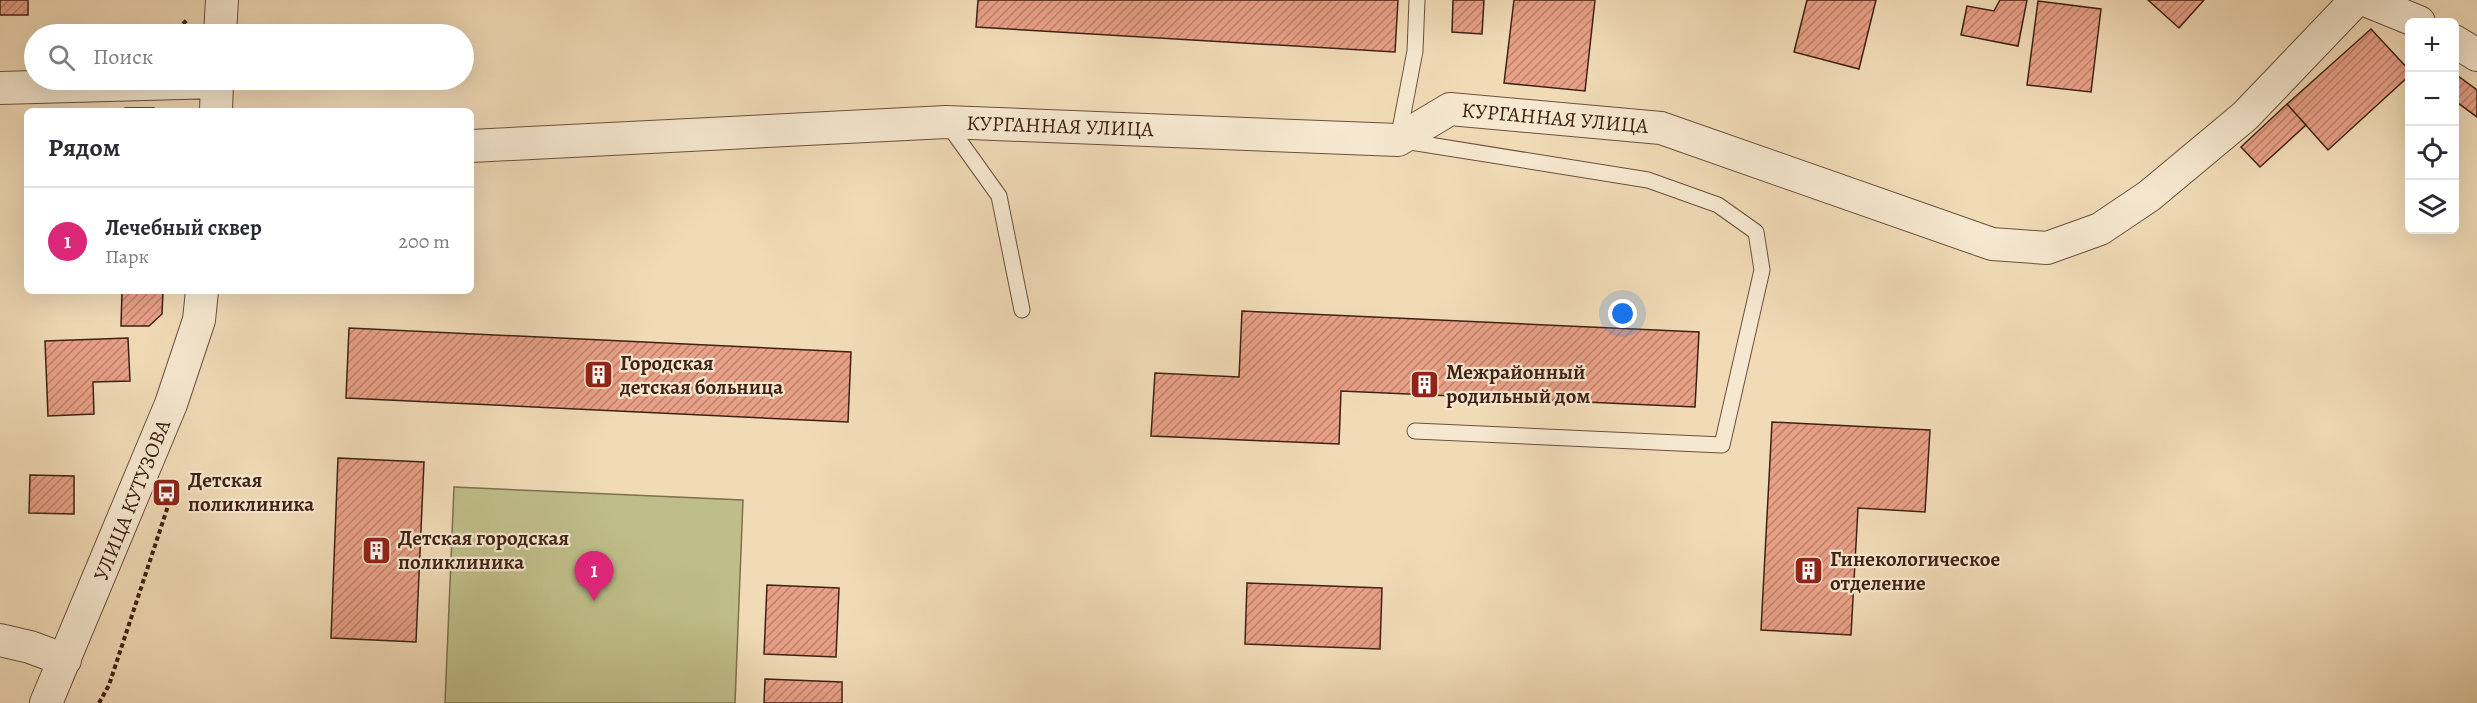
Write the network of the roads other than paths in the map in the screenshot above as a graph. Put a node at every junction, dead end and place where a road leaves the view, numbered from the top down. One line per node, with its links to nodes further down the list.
1 (222, 0): 6 (street)
2 (1417, 0): 14 (lane)
3 (2356, 0): 14 (street, КУРГАННАЯ УЛИЦА)
4 (2365, 0): 5 (street)
5 (2410, 18)
6 (221, 24)
7 (2459, 44): 8 (street)
8 (2477, 55)
9 (0, 88): 10 (street)
10 (24, 88)
11 (145, 90): 12 (street)
12 (217, 91)
13 (946, 122): 14 (street, КУРГАННАЯ УЛИЦА); 15 (street, КУРГАННАЯ УЛИЦА); 17 (lane)
14 (1398, 140): 18 (lane)
15 (474, 146)
16 (202, 294): 20 (street, УЛИЦА КУТУЗОВА)
17 (1022, 310)
18 (1415, 431)
19 (0, 640): 20 (street)
20 (65, 660): 21 (street, УЛИЦА КУТУЗОВА)
21 (46, 703)

